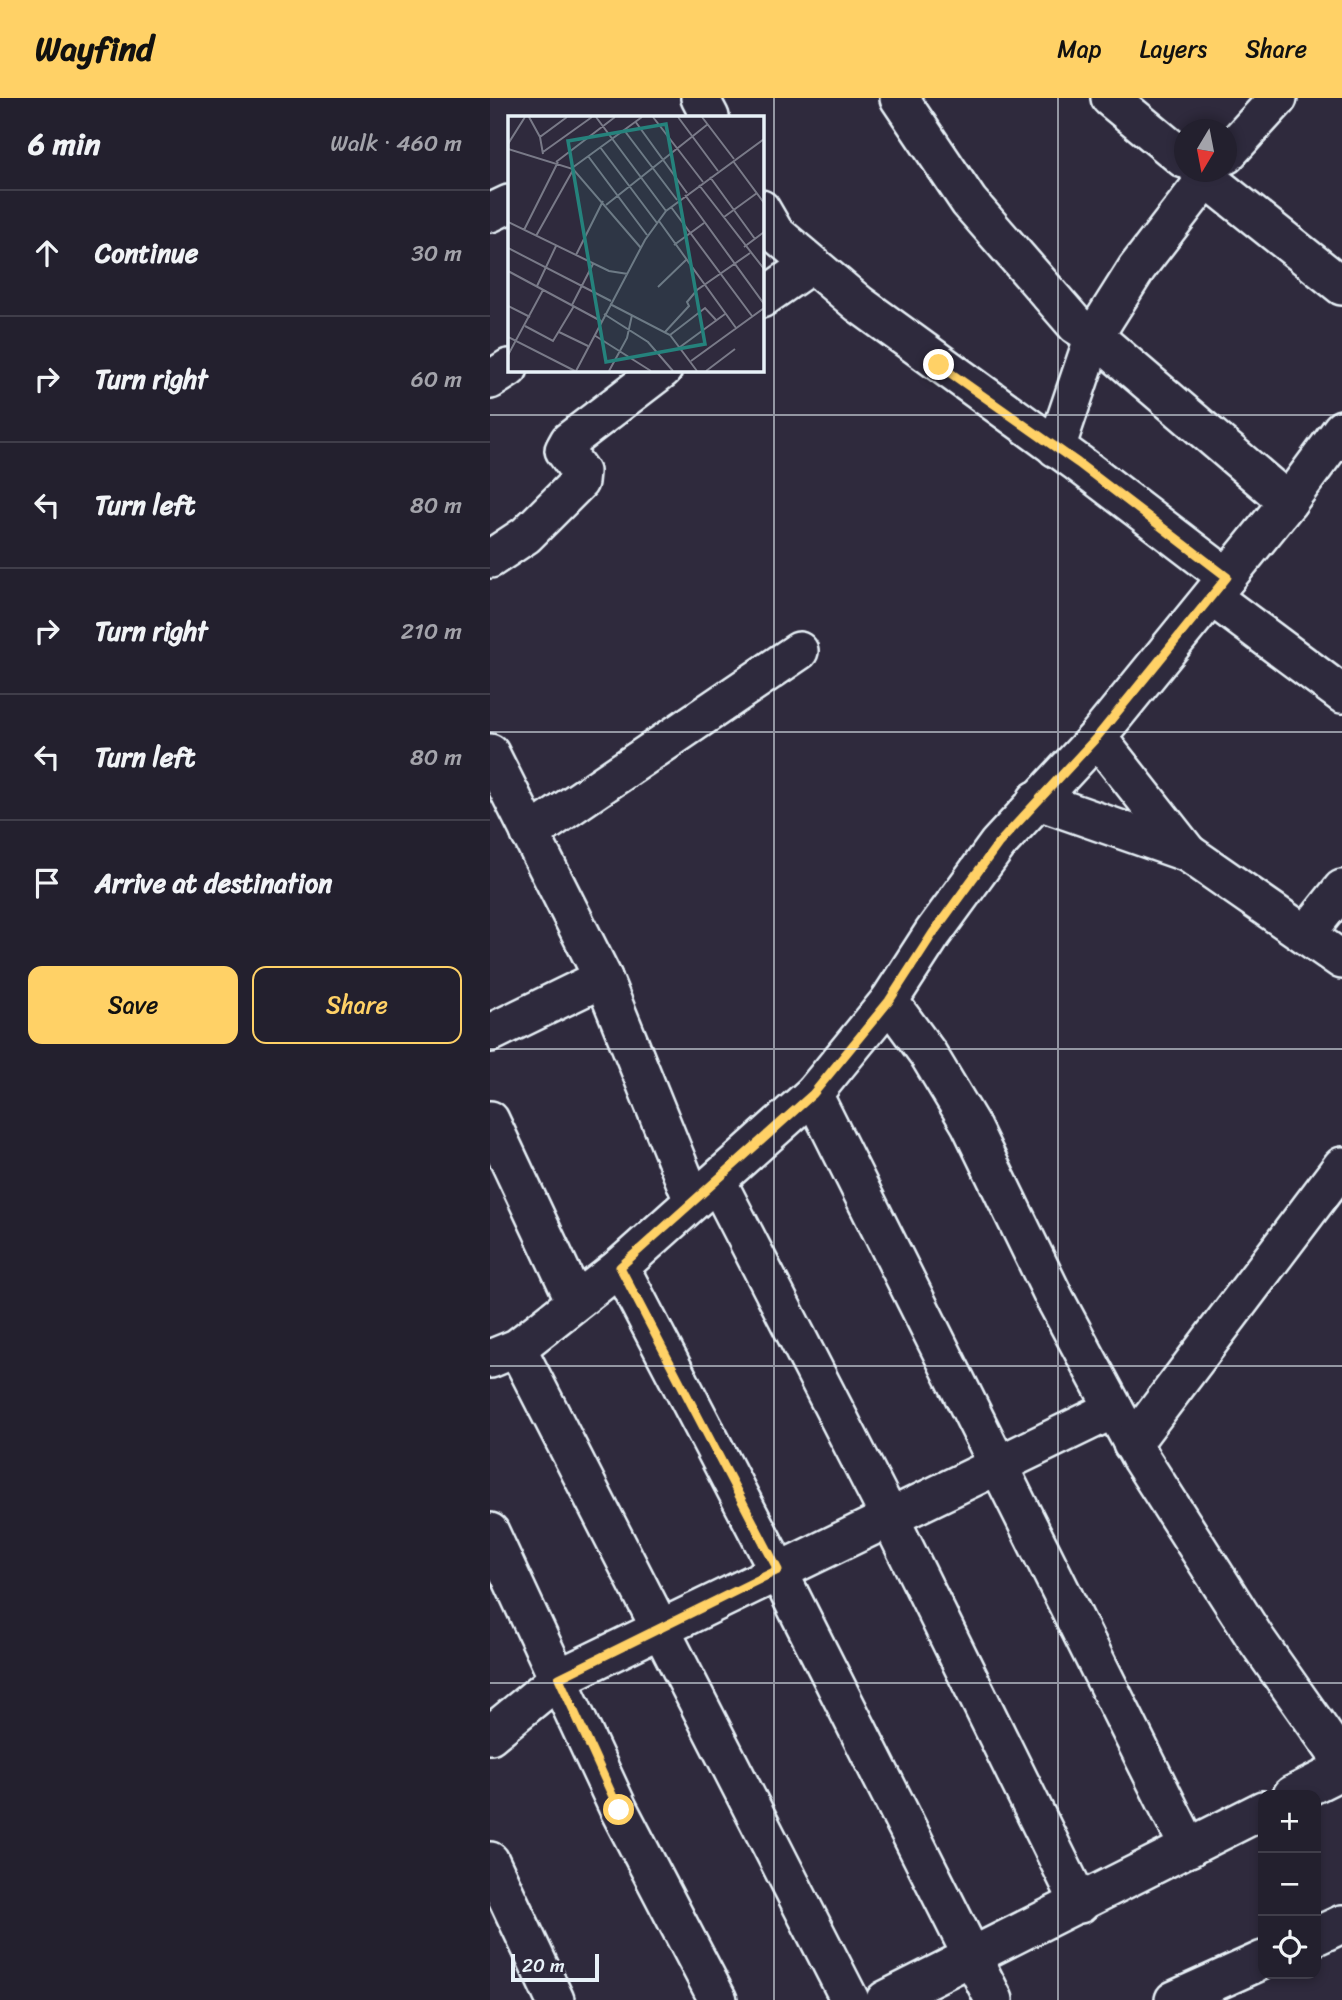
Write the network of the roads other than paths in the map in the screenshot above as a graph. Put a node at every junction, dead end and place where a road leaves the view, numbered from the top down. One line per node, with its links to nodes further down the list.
1 (899, 98): 14 (street)
2 (1110, 98): 5 (street)
3 (1278, 98): 4 (street)
4 (1237, 137)
5 (1174, 144)
6 (1196, 182): 14 (street)
7 (1223, 182): 12 (street)
8 (508, 204): 9 (street)
9 (490, 213)
10 (766, 228): 11 (street)
11 (810, 265): 13 (street); 19 (street)
12 (1342, 286)
13 (763, 298)
14 (1094, 336): 19 (street); 20 (street)
15 (508, 369): 17 (street)
16 (660, 371): 21 (street)
17 (490, 380)
18 (1338, 444): 20 (street)
19 (1056, 448): 22 (street)
20 (1288, 502): 22 (street)
21 (490, 559)
22 (1219, 587): 24 (street); 25 (street)
23 (799, 651): 28 (street)
24 (1342, 694)
25 (1097, 737): 27 (street); 29 (street)
26 (490, 753): 28 (street)
27 (1036, 800): 29 (street); 34 (street)
28 (530, 834): 33 (street)
29 (1188, 853): 31 (street)
30 (1342, 889): 31 (street)
31 (1307, 933): 32 (street)
32 (1342, 960)
33 (603, 978): 35 (street); 39 (street)
34 (889, 1001): 36 (street); 43 (street)
35 (490, 1033)
36 (813, 1094): 39 (street); 45 (street)
37 (490, 1120): 41 (street)
38 (1342, 1166): 44 (street)
39 (705, 1191): 40 (street); 46 (street)
40 (620, 1267): 41 (street); 48 (street)
41 (575, 1301): 42 (street)
42 (503, 1353): 49 (street)
43 (1114, 1409): 44 (street); 45 (street)
44 (1132, 1444): 52 (street)
45 (998, 1466): 46 (street); 55 (street)
46 (890, 1516): 48 (street); 57 (street)
47 (490, 1532): 50 (street)
48 (778, 1570): 49 (street); 60 (street)
49 (659, 1629): 50 (street); 64 (street)
50 (559, 1678): 51 (street); 63 (street)
51 (490, 1735)
52 (1340, 1757): 53 (street)
53 (1299, 1790)
54 (1258, 1813): 55 (street)
55 (1189, 1848): 57 (street)
56 (490, 1861): 62 (street)
57 (1080, 1904): 60 (street)
58 (1342, 1924): 59 (street)
59 (1321, 1934)
60 (974, 1957): 65 (street); 66 (street)
61 (1258, 1962): 67 (street)
62 (555, 2000)
63 (718, 2000)
64 (849, 2000)
65 (885, 2000)
66 (994, 2000)
67 (1174, 2000)

